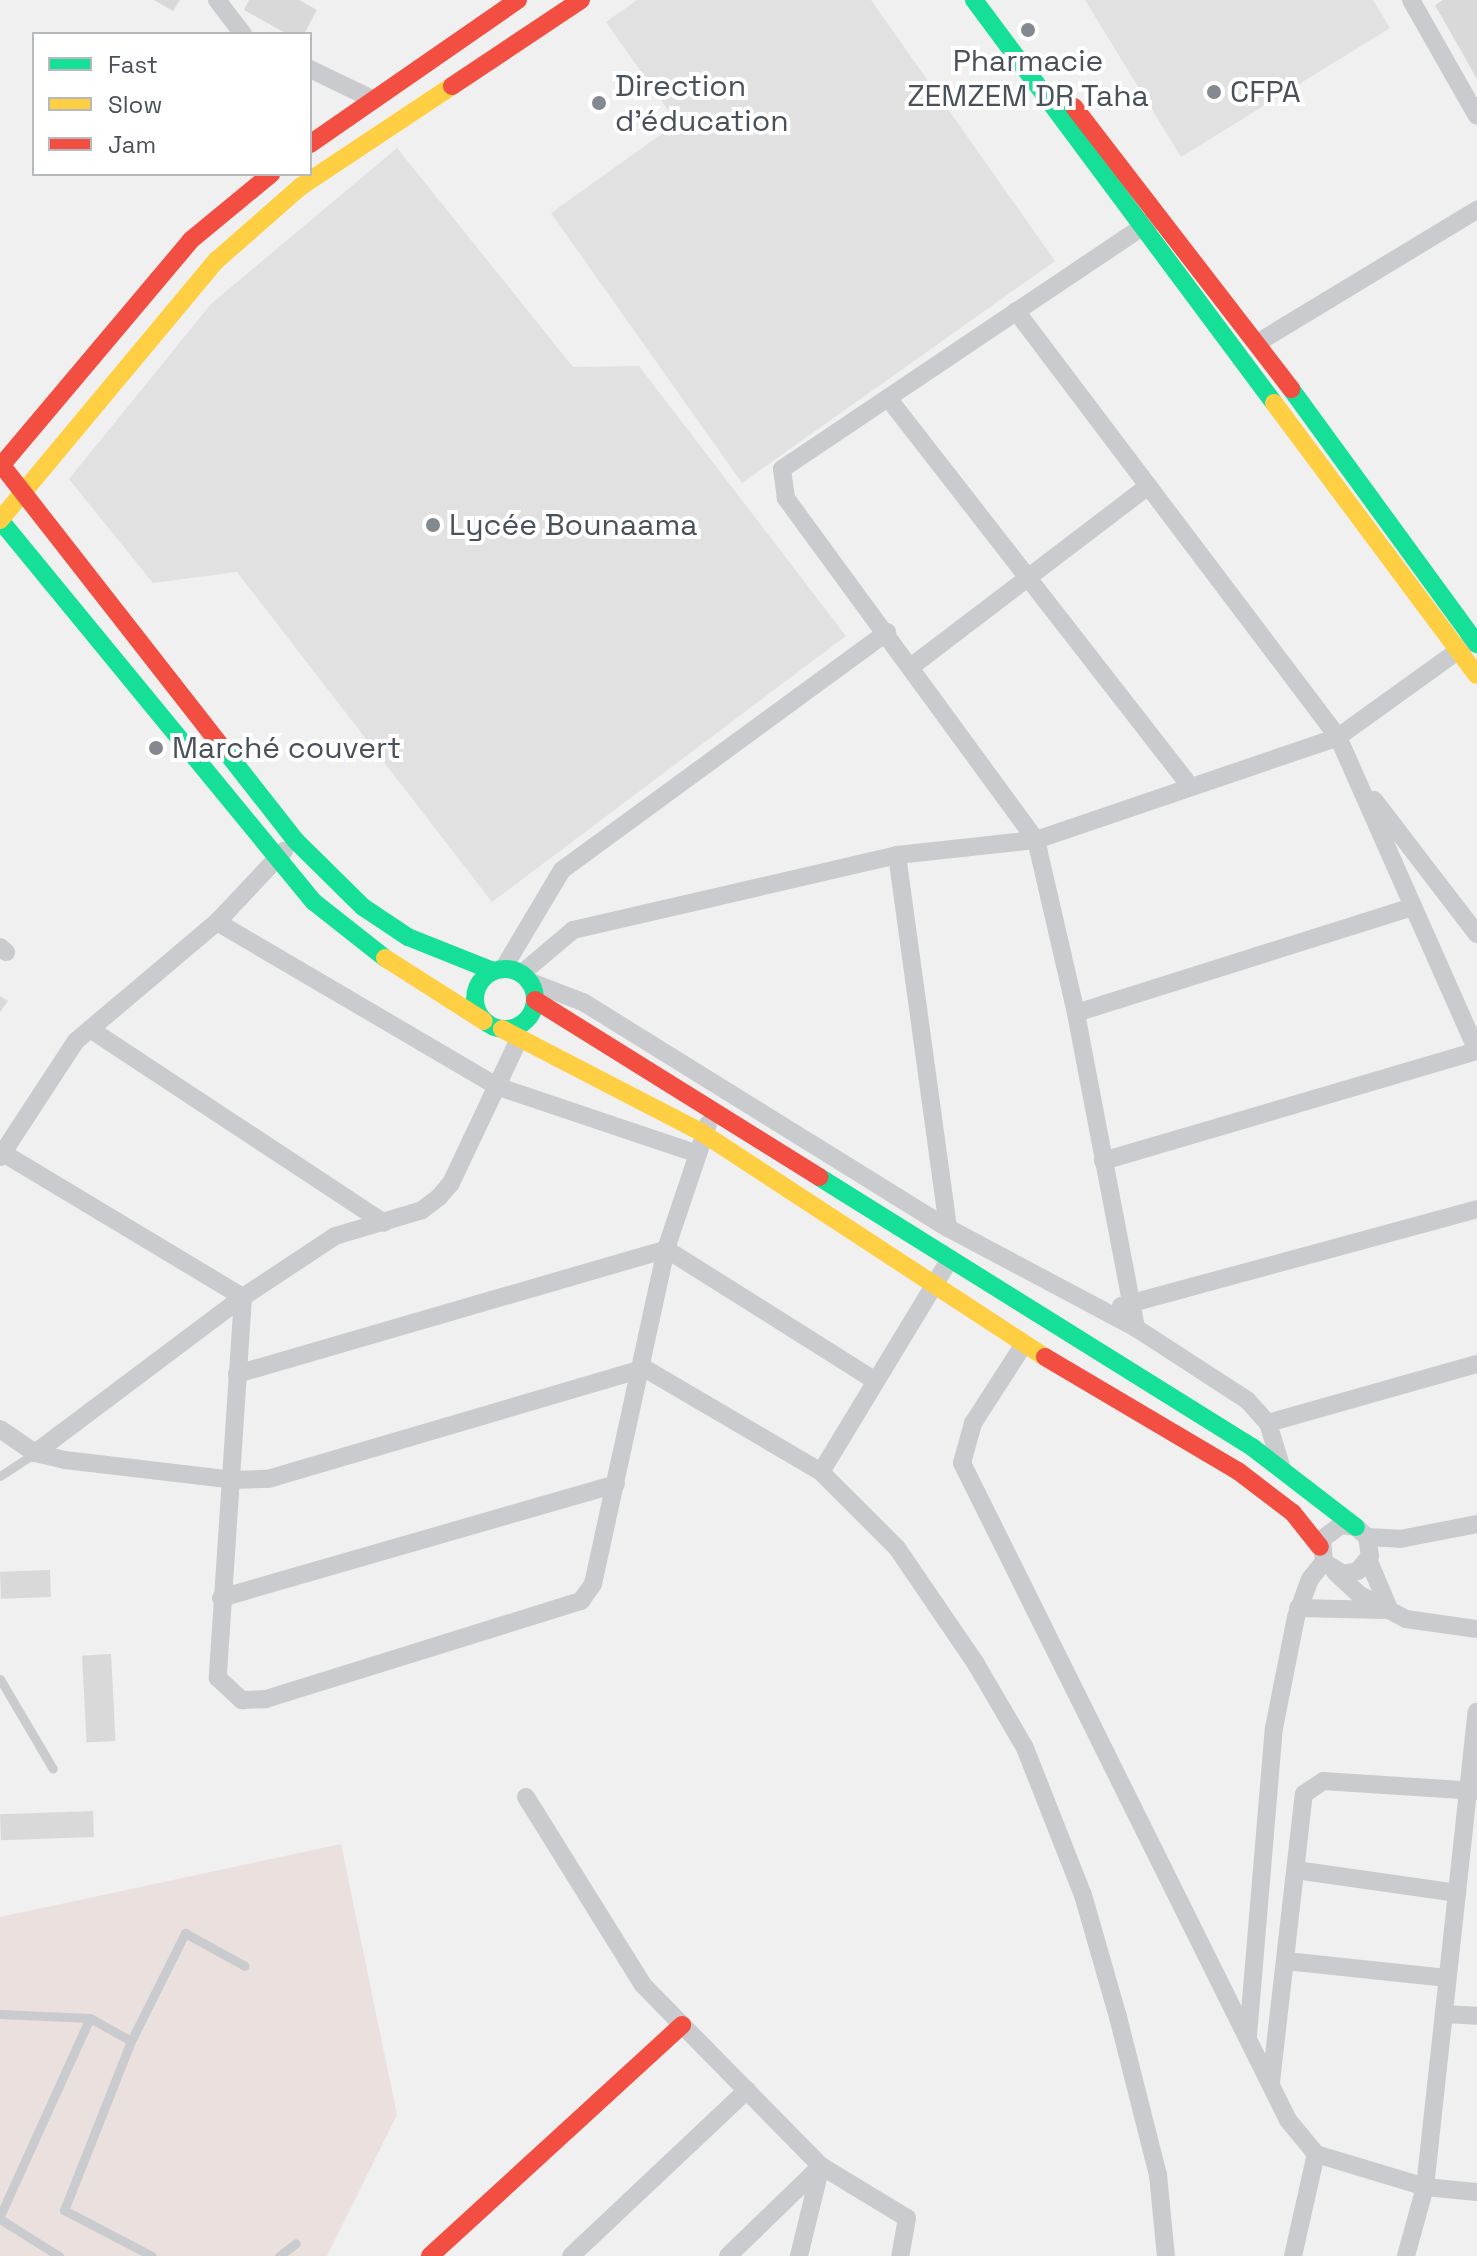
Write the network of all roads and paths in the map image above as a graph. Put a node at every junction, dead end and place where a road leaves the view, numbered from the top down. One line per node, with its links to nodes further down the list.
1 (217, 0): 7 (street)
2 (518, 0): 9 (street)
3 (581, 0): 21 (street)
4 (974, 0): 15 (street)
5 (993, 0): 14 (street)
6 (1411, 0): 10 (street)
7 (241, 32)
8 (312, 70): 9 (street)
9 (374, 100): 11 (street)
10 (1475, 110)
11 (312, 143)
12 (269, 176): 19 (street)
13 (1477, 210): 17 (street)
14 (1157, 217): 15 (street); 17 (street)
15 (1140, 228): 16 (street); 25 (street)
16 (1016, 311): 18 (street); 20 (street)
17 (1257, 343): 25 (street)
18 (888, 398): 23 (street); 24 (street)
19 (1, 465): 21 (street)
20 (1148, 486): 23 (street); 28 (street)
21 (25, 493): 22 (street); 32 (street)
22 (0, 520): 34 (street)
23 (1028, 577): 26 (street); 30 (street)
24 (887, 632): 26 (street); 38 (street)
25 (1470, 645): 27 (street); 28 (street)
26 (912, 666): 31 (street)
27 (1477, 675)
28 (1338, 737): 29 (street); 30 (street)
29 (1357, 778): 35 (street); 37 (street)
30 (1191, 787): 31 (street)
31 (1036, 840): 33 (street); 41 (street)
32 (296, 841): 34 (street); 38 (street)
33 (897, 855): 39 (street); 55 (street)
34 (274, 860): 36 (street); 42 (street)
35 (1413, 907): 41 (street); 46 (street)
36 (217, 922): 43 (street); 47 (street)
37 (1477, 934)
38 (498, 970): 39 (street); 42 (street)
39 (525, 978): 40 (street); 55 (street)
40 (535, 1000): 44 (street); 48 (street)
41 (1076, 1013): 52 (street)
42 (484, 1021): 44 (street)
43 (90, 1029): 51 (street); 54 (street)
44 (502, 1029): 45 (street)
45 (520, 1037): 47 (street); 49 (street)
46 (1477, 1051): 52 (street)
47 (496, 1086): 50 (street); 54 (street)
48 (716, 1114): 49 (street); 57 (street)
49 (701, 1132): 50 (street); 58 (street)
50 (695, 1153): 56 (street)
51 (1, 1155): 59 (street)
52 (1103, 1161): 60 (street)
53 (1477, 1209): 60 (street)
54 (384, 1223): 59 (street)
55 (948, 1228): 61 (street)
56 (666, 1249): 65 (street); 66 (street); 67 (street)
57 (950, 1259): 58 (street); 71 (street)
58 (935, 1287): 63 (street); 67 (street)
59 (243, 1297): 66 (street); 70 (street)
60 (1132, 1304): 61 (street); 62 (street)
61 (1099, 1308): 62 (street)
62 (1136, 1328): 68 (street)
63 (1024, 1344): 78 (street); 98 (street)
64 (1477, 1364): 68 (street)
65 (644, 1368): 72 (street); 74 (street); 75 (street)
66 (237, 1374): 74 (street)
67 (876, 1381): 72 (street)
68 (1268, 1423): 71 (street)
69 (0, 1429): 70 (street)
70 (35, 1453): 73 (lane); 74 (street)
71 (1282, 1469): 77 (street)
72 (821, 1472): 116 (street)
73 (0, 1476)
74 (234, 1480): 79 (street)
75 (616, 1484): 79 (street); 79 (street)
76 (1477, 1524): 77 (street)
77 (1365, 1545): 78 (street); 78 (street); 81 (street)
78 (1326, 1560): 80 (street); 81 (street)
79 (221, 1598)
80 (1298, 1608): 81 (street); 98 (street)
81 (1390, 1611): 82 (street)
82 (1477, 1629)
83 (0, 1679): 85 (lane)
84 (1477, 1712): 86 (street)
85 (53, 1769)
86 (1472, 1790): 88 (street); 89 (street)
87 (526, 1797): 97 (street)
88 (1296, 1870): 89 (street); 90 (street)
89 (1464, 1883): 92 (street)
90 (1286, 1961): 92 (street); 100 (street)
91 (245, 1966): 99 (lane)
92 (1447, 1978): 94 (street)
93 (0, 2014): 96 (lane)
94 (1444, 2014): 95 (street); 104 (street)
95 (1477, 2016)
96 (90, 2018): 99 (lane); 106 (lane)
97 (682, 2025): 101 (street); 111 (street)
98 (1248, 2036): 100 (street)
99 (131, 2041): 109 (lane)
100 (1270, 2083): 102 (street)
101 (747, 2090): 103 (street); 112 (street)
102 (1316, 2154): 104 (street); 117 (street)
103 (821, 2166): 113 (street); 114 (street); 115 (street)
104 (1425, 2187): 105 (street); 118 (street)
105 (1477, 2192)
106 (0, 2218): 108 (lane)
107 (296, 2243): 110 (lane)
108 (59, 2256)
109 (152, 2256)
110 (279, 2256)
111 (430, 2256)
112 (571, 2256)
113 (728, 2256)
114 (799, 2256)
115 (900, 2256)
116 (1166, 2256)
117 (1293, 2256)
118 (1406, 2256)

